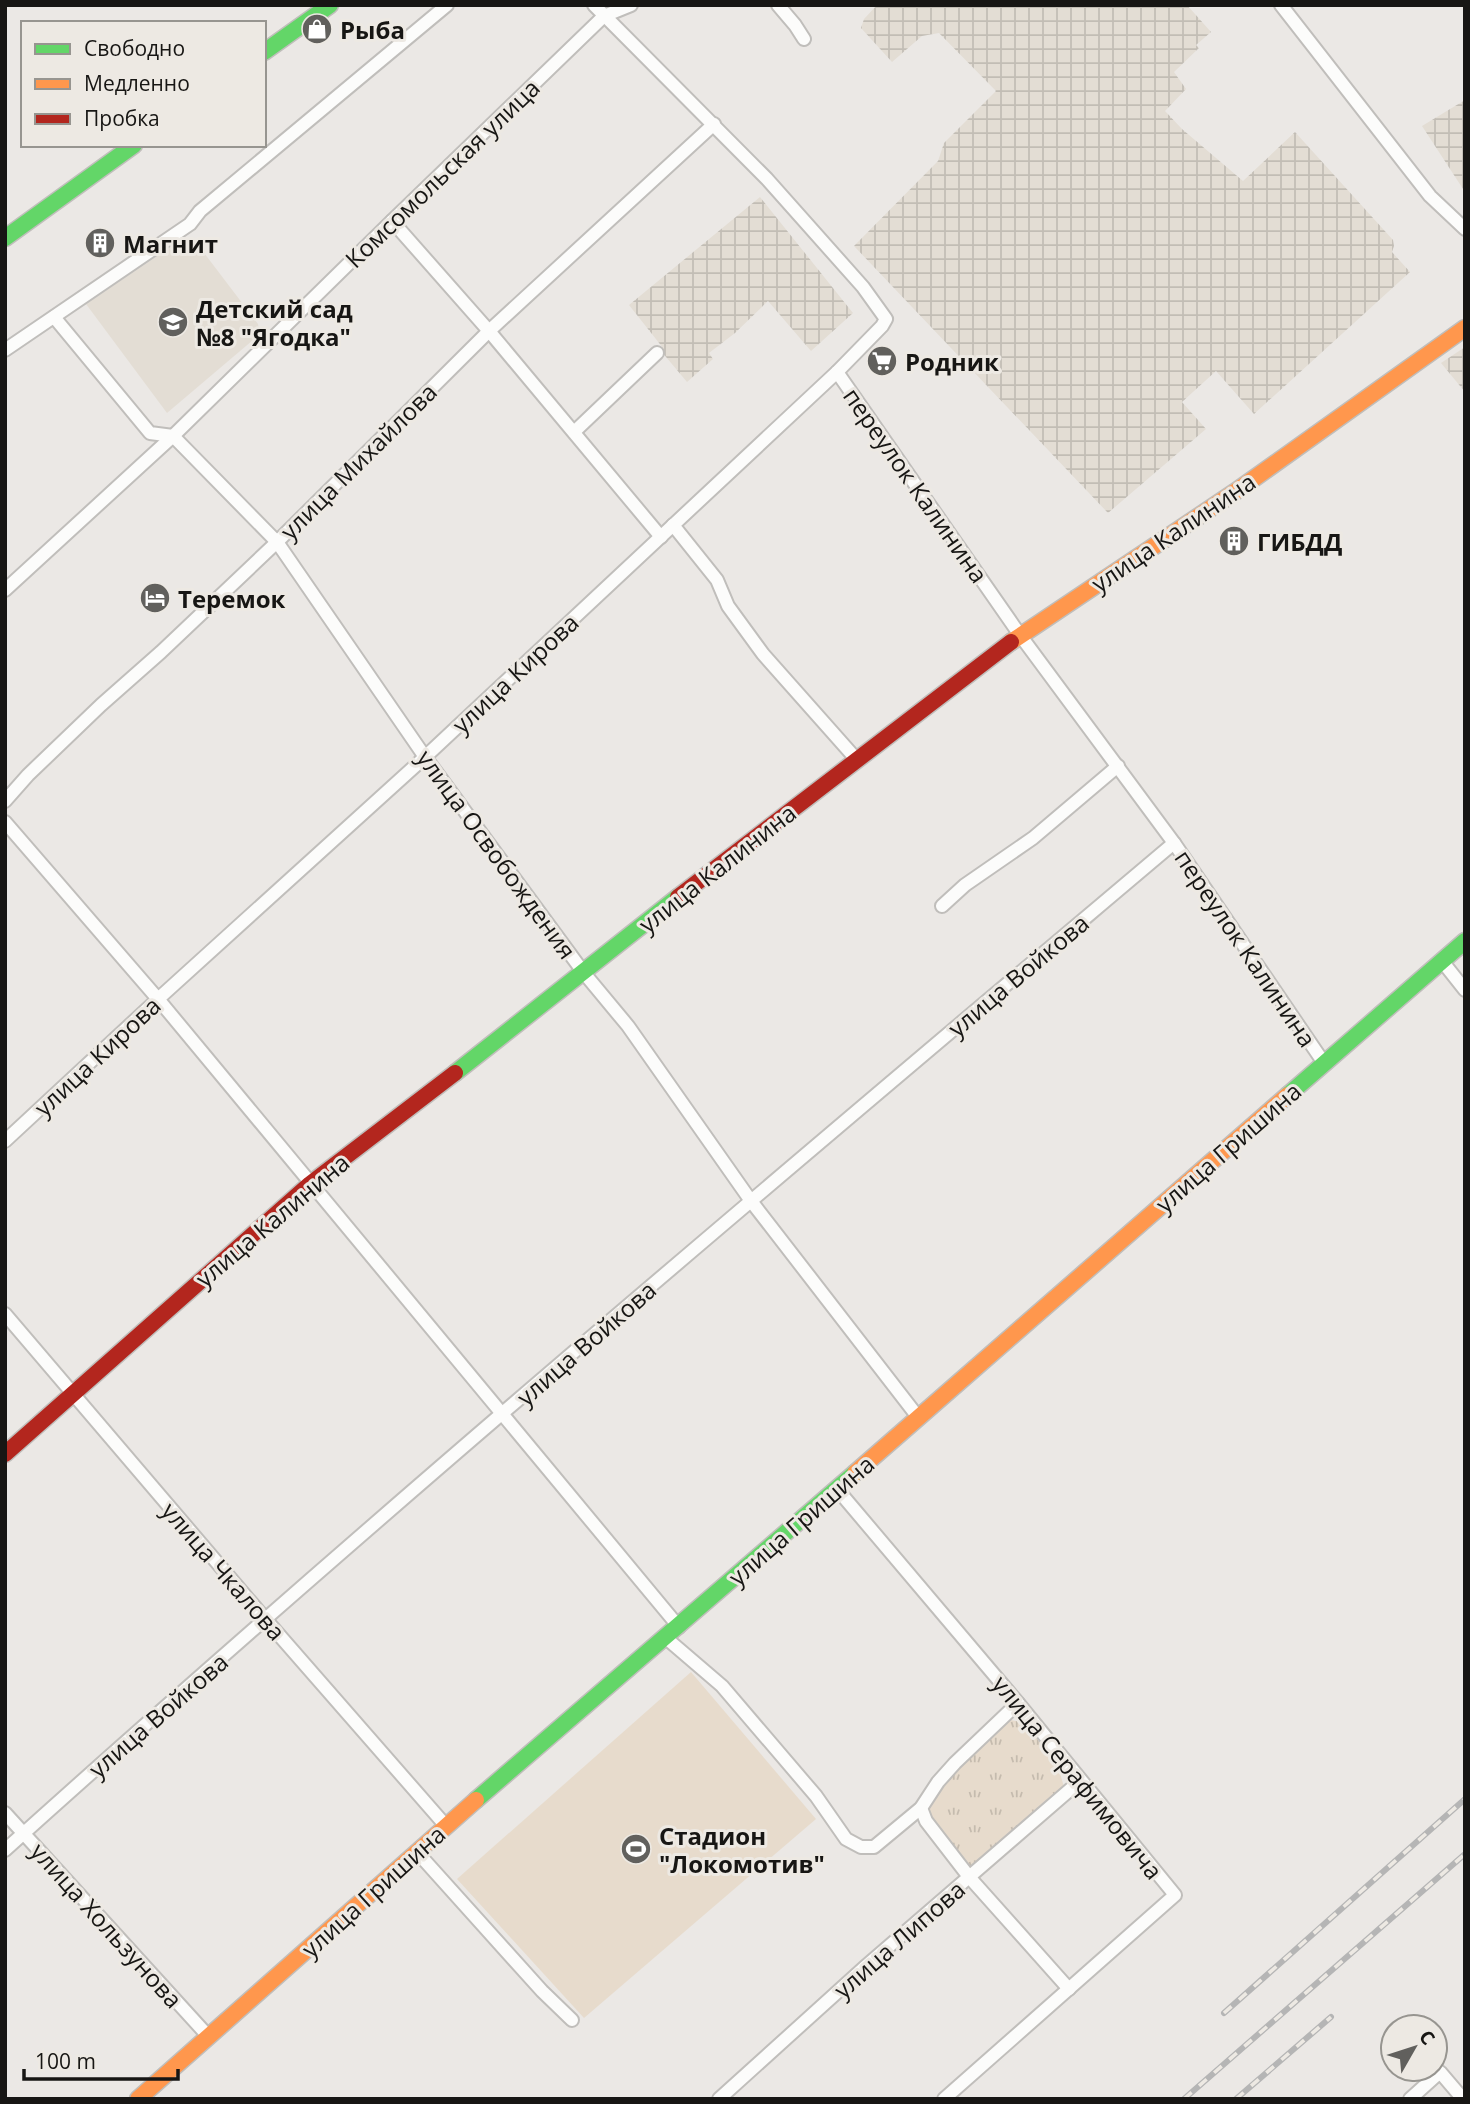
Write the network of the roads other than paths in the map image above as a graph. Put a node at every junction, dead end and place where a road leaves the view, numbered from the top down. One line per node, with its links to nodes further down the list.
1 (330, 5): 9 (street)
2 (447, 5): 15 (street)
3 (594, 5): 7 (street, переулок Калинина)
4 (631, 5): 7 (street)
5 (778, 5): 8 (street)
6 (1280, 5): 13 (street)
7 (604, 16): 10 (street, переулок Калинина); 12 (street, Комсомольская улица)
8 (804, 39)
9 (266, 51)
10 (714, 124): 17 (street, улица Михайлова); 20 (street, переулок Калинина)
11 (131, 147): 14 (street)
12 (392, 221): 17 (street); 22 (street, Комсомольская улица)
13 (1465, 229)
14 (5, 238)
15 (54, 317): 18 (street); 22 (street, улица Освобождения)
16 (1465, 328): 27 (street, улица Калинина)
17 (489, 331): 21 (street); 25 (street, улица Михайлова)
18 (5, 350)
19 (657, 353): 21 (street)
20 (837, 372): 23 (street, улица Кирова); 27 (street, переулок Калинина)
21 (574, 432): 24 (street)
22 (173, 436): 25 (street, улица Освобождения); 26 (street, Комсомольская улица)
23 (673, 525): 24 (street, улица Кирова); 29 (street)
24 (661, 537): 28 (street, улица Кирова)
25 (277, 542): 28 (street, улица Освобождения); 31 (street, улица Михайлова)
26 (5, 590)
27 (1020, 635): 29 (street, улица Калинина); 30 (street, переулок Калинина)
28 (425, 757): 37 (street, улица Освобождения); 39 (street, улица Кирова)
29 (858, 760): 37 (street, улица Калинина)
30 (1118, 766): 33 (street, переулок Калинина); 34 (street)
31 (5, 801)
32 (5, 822): 39 (street)
33 (1174, 843): 40 (street, переулок Калинина); 43 (street, улица Войкова)
34 (942, 906)
35 (1465, 942): 36 (street, улица Гришина)
36 (1442, 961): 38 (street); 40 (street, улица Гришина)
37 (584, 973): 42 (street, улица Калинина); 43 (street, улица Освобождения)
38 (1465, 990)
39 (158, 999): 41 (street, улица Кирова); 42 (street)
40 (1324, 1063): 47 (street, улица Гришина)
41 (5, 1142)
42 (310, 1184): 45 (street, улица Калинина); 46 (street)
43 (751, 1201): 46 (street, улица Войкова); 47 (street, улица Освобождения)
44 (5, 1314): 45 (street, улица Чкалова)
45 (72, 1393): 48 (street, улица Калинина); 50 (street, улица Чкалова)
46 (503, 1414): 50 (street, улица Войкова); 51 (street)
47 (918, 1417): 49 (street, улица Гришина)
48 (5, 1454)
49 (837, 1489): 51 (street, улица Гришина); 53 (street, улица Серафимовича)
50 (266, 1620): 57 (street, улица Чкалова); 58 (street, улица Войкова)
51 (679, 1627): 52 (street, улица Гришина)
52 (666, 1638): 55 (street); 57 (street, улица Гришина)
53 (1018, 1703): 54 (street, улица Серафимовича); 55 (street)
54 (1080, 1781): 61 (street, улица Липова); 62 (street, улица Серафимовича)
55 (921, 1808): 61 (street)
56 (5, 1813): 58 (street, улица Хользунова)
57 (446, 1826): 60 (street, улица Гришина)
58 (23, 1834): 59 (street, улица Войкова); 64 (street, улица Хользунова)
59 (5, 1850)
60 (417, 1852): 63 (street); 64 (street, улица Гришина)
61 (970, 1878): 62 (street); 66 (street, улица Липова)
62 (1069, 1989): 67 (street, улица Серафимовича)
63 (572, 2020)
64 (209, 2037): 65 (street, улица Гришина)
65 (138, 2099)
66 (719, 2099)
67 (944, 2099)
68 (1410, 2099): 69 (street)
69 (1463, 2099)

